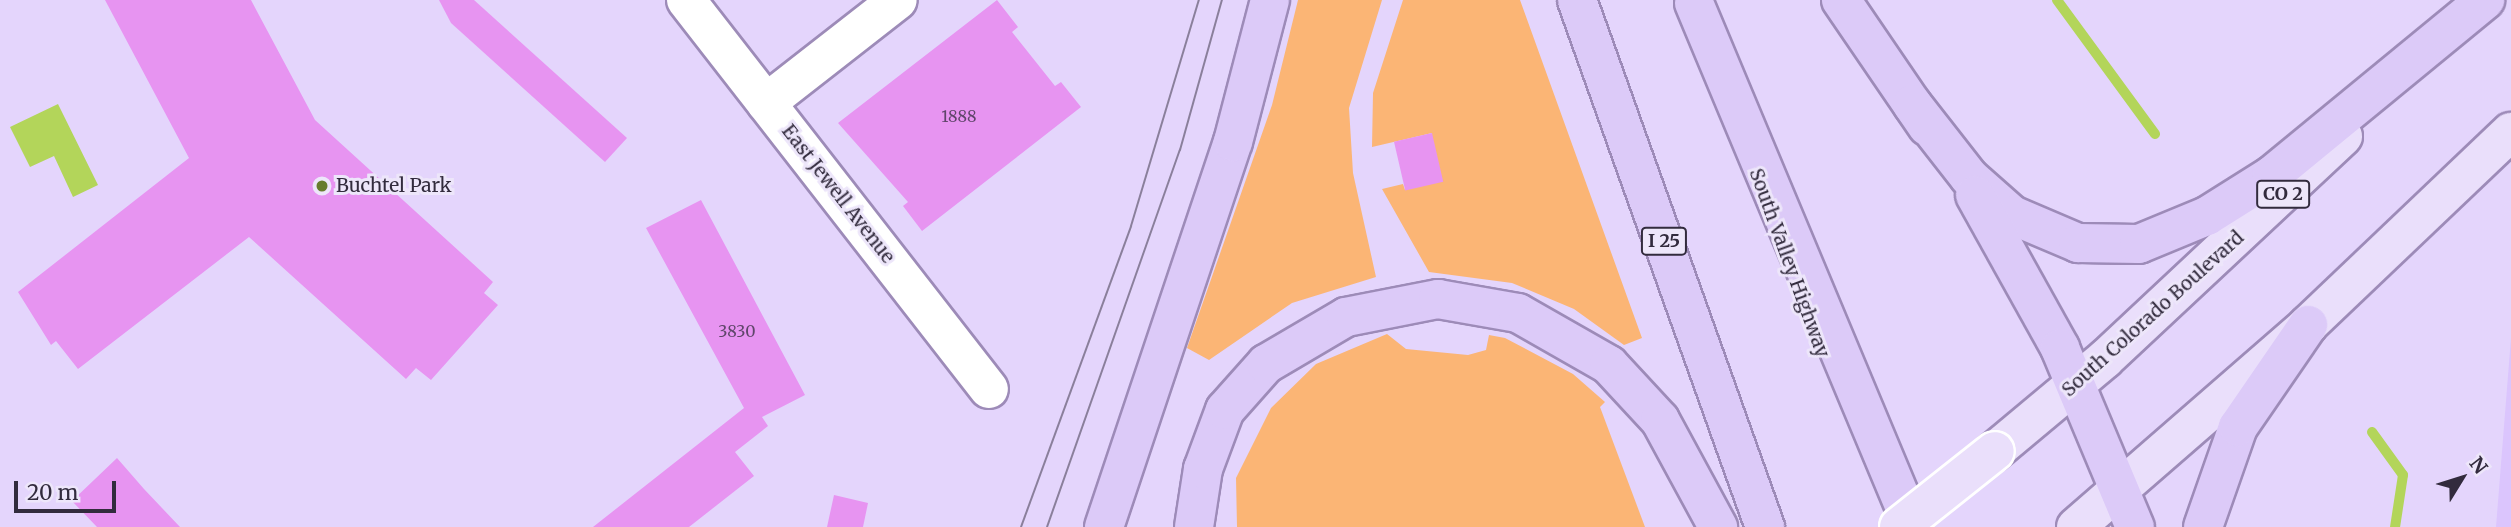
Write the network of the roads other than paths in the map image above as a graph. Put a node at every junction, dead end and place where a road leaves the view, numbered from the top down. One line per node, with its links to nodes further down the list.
1 (686, 0): 8 (street, East Jewell Avenue)
2 (898, 0): 8 (street)
3 (1270, 0): 16 (highway)
4 (1577, 0): 20 (highway, I 25)
5 (1841, 0): 9 (highway)
6 (2485, 0): 9 (highway); 12 (main road, South Colorado Boulevard / CO 2)
7 (1693, 1): 21 (highway, South Valley Highway); 23 (highway)
8 (766, 103): 13 (street, East Jewell Avenue)
9 (1912, 104): 12 (highway)
10 (2511, 132): 11 (main road)
11 (2308, 325): 15 (main road); 26 (highway)
12 (2077, 384): 15 (highway); 22 (main road, South Colorado Boulevard / CO 2, bridge)
13 (989, 389)
14 (1225, 410): 17 (highway); 18 (highway); 19 (highway)
15 (2121, 490): 24 (main road); 25 (highway)
16 (1104, 527)
17 (1175, 527)
18 (1194, 527)
19 (1718, 527)
20 (1765, 527)
21 (1885, 527)
22 (1899, 527)
23 (1913, 527)
24 (2076, 527)
25 (2134, 527)
26 (2203, 527)

